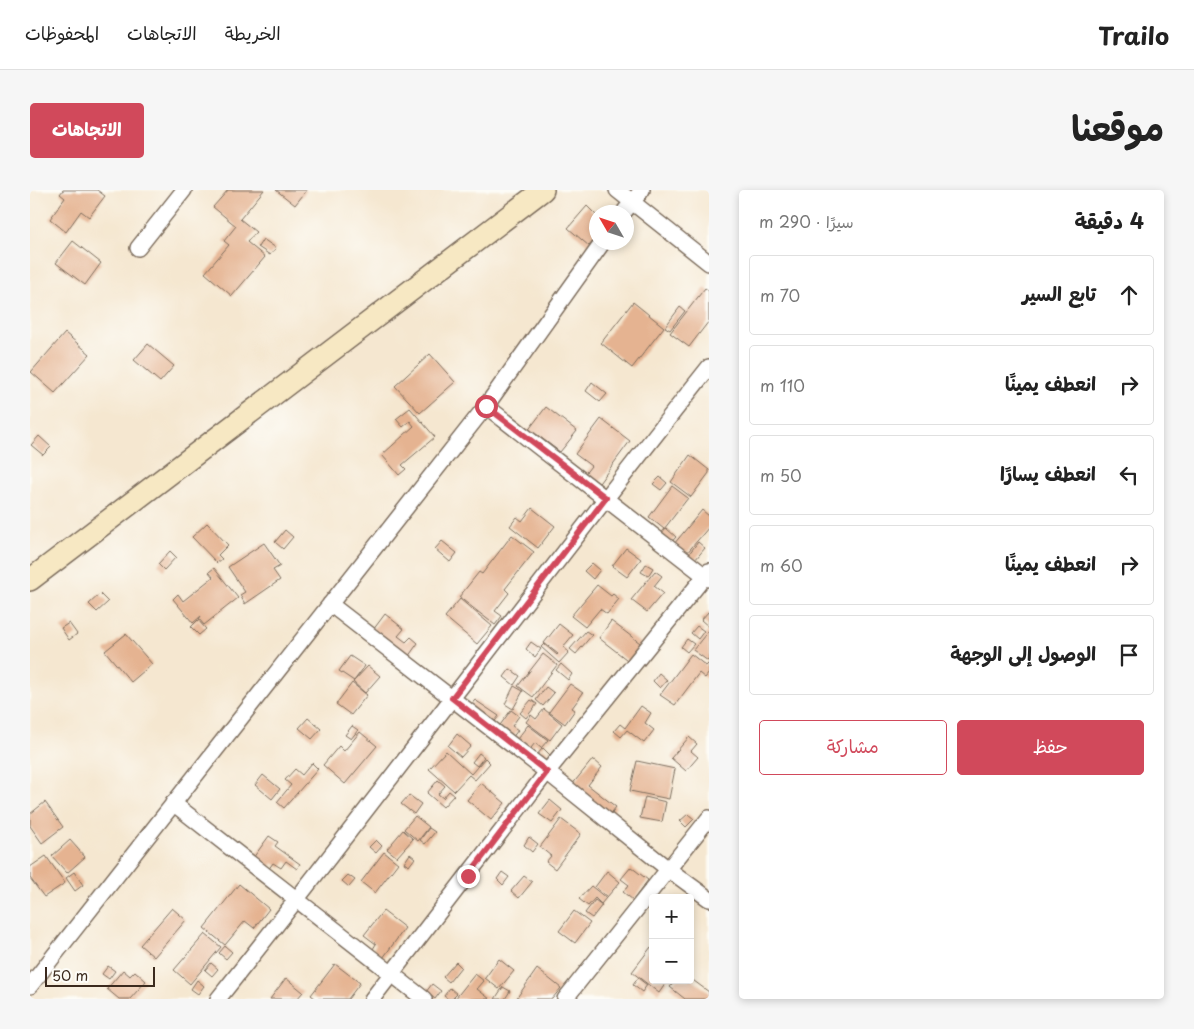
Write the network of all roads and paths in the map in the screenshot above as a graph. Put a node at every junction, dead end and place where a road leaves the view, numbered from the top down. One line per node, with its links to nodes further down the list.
1 (184, 190): 8 (street)
2 (542, 190): 15 (street)
3 (617, 190): 5 (street)
4 (642, 190): 6 (street)
5 (627, 205)
6 (630, 205)
7 (634, 211): 10 (street)
8 (138, 248)
9 (597, 250): 12 (street)
10 (709, 263)
11 (709, 367): 13 (street)
12 (486, 406): 13 (street); 16 (street)
13 (606, 498): 14 (street); 17 (street)
14 (708, 575): 18 (street)
15 (30, 580)
16 (330, 604): 17 (street); 19 (street)
17 (452, 698): 18 (street); 22 (street)
18 (547, 772): 21 (street); 24 (street)
19 (173, 803): 22 (street); 25 (street)
20 (709, 818): 21 (street)
21 (668, 869): 23 (street); 29 (street)
22 (297, 899): 24 (street); 26 (street)
23 (709, 899)
24 (392, 973): 27 (street); 28 (street)
25 (30, 986)
26 (218, 999)
27 (372, 999)
28 (424, 999)
29 (565, 999)

